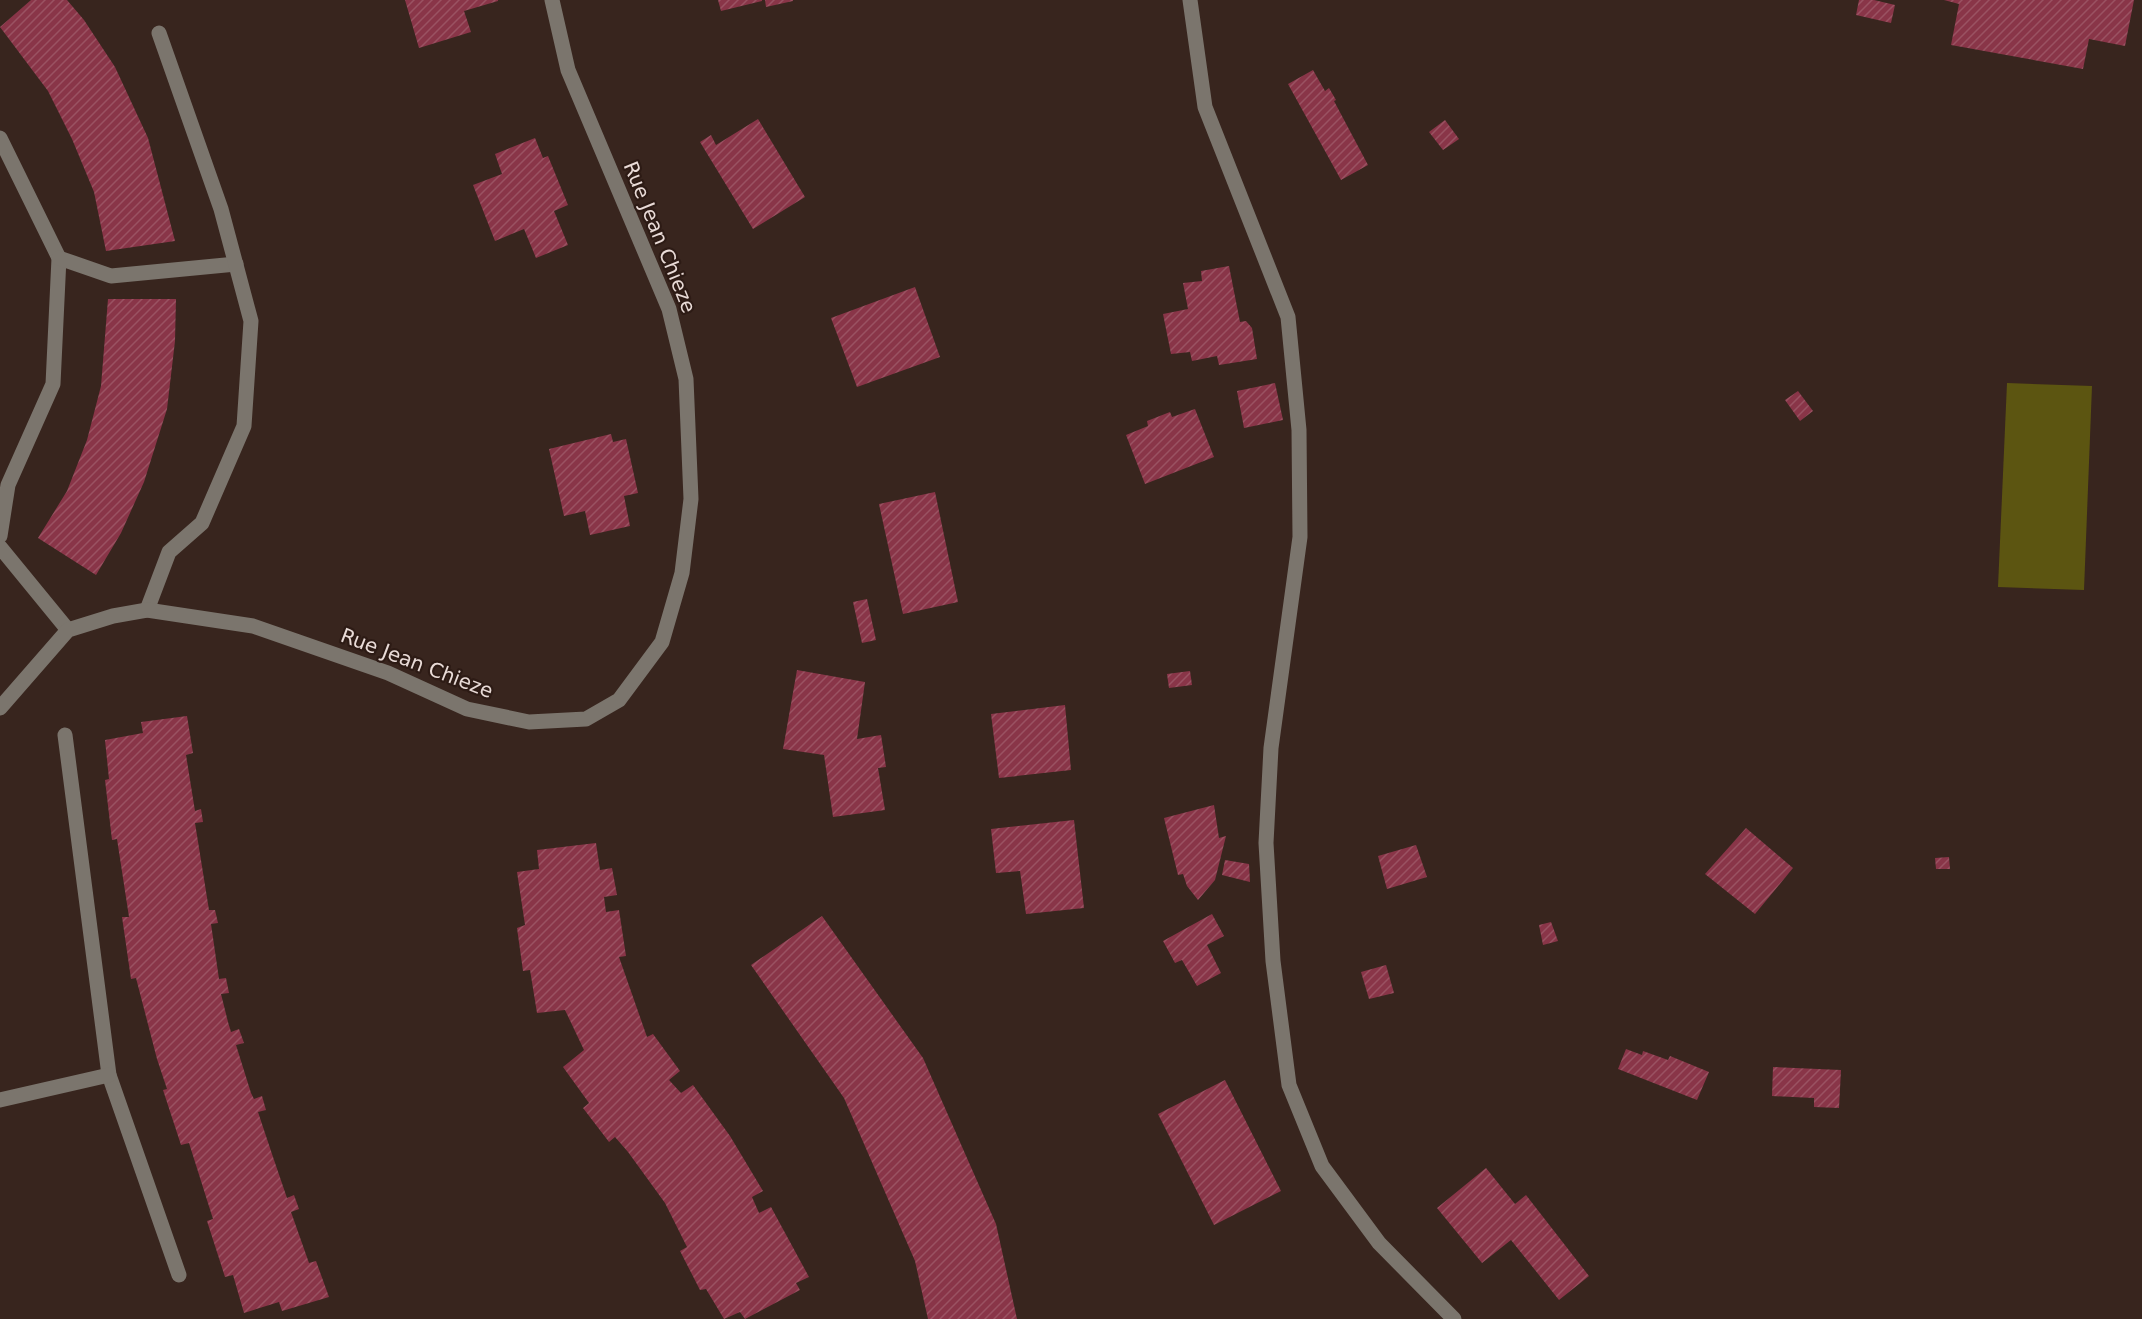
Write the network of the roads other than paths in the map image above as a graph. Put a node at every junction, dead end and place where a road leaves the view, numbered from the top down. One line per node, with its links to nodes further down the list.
1 (552, 0): 9 (street, Rue Jean Chieze)
2 (1190, 0): 16 (street)
3 (159, 33): 6 (street)
4 (0, 138): 5 (street)
5 (59, 258): 6 (street); 7 (street)
6 (236, 264): 9 (street)
7 (0, 537)
8 (0, 547): 10 (street)
9 (147, 610): 10 (street, Rue Jean Chieze)
10 (68, 630): 11 (street)
11 (0, 708)
12 (65, 735): 13 (street)
13 (109, 1075): 14 (street); 15 (street)
14 (0, 1100)
15 (179, 1275)
16 (1454, 1319)

